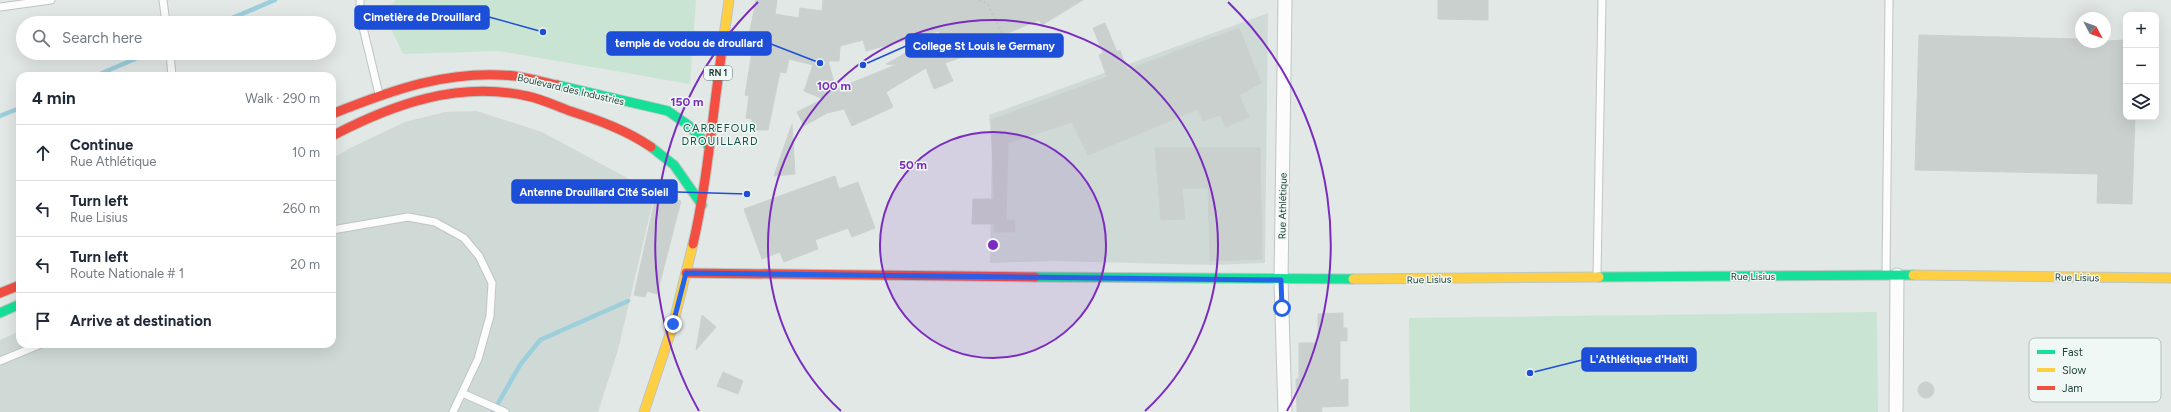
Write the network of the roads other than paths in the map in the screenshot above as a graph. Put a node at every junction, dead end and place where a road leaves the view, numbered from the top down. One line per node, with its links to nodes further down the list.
1 (51, 0): 8 (lane)
2 (163, 0): 9 (lane)
3 (360, 0): 12 (lane)
4 (729, 0): 15 (street, RN 1)
5 (1285, 0): 22 (street, Rue Athlétique)
6 (1602, 0): 20 (lane)
7 (1889, 0): 18 (lane)
8 (0, 7)
9 (165, 16)
10 (171, 60): 11 (lane)
11 (172, 72)
12 (379, 94): 13 (street, Boulevard des Industries); 15 (street, Boulevard des Industries)
13 (336, 112)
14 (336, 134): 16 (street, Boulevard des Industries)
15 (708, 145): 16 (street, RN 1)
16 (702, 205): 19 (street, RN 1)
17 (336, 229): 29 (lane)
18 (1892, 275): 20 (street, Rue Lisius); 21 (street, Rue Lisius); 34 (street)
19 (686, 277): 22 (street, Rue Lisius); 32 (street, RN 1)
20 (1597, 277): 22 (street, Rue Lisius)
21 (2171, 278)
22 (1281, 280): 33 (street, Rue Athlétique)
23 (16, 287): 24 (street)
24 (0, 293)
25 (16, 306): 26 (street)
26 (0, 313)
27 (31, 348): 28 (lane)
28 (0, 361)
29 (462, 393): 30 (lane); 31 (lane)
30 (453, 412)
31 (505, 412)
32 (644, 412)
33 (1285, 412)
34 (1896, 412)

